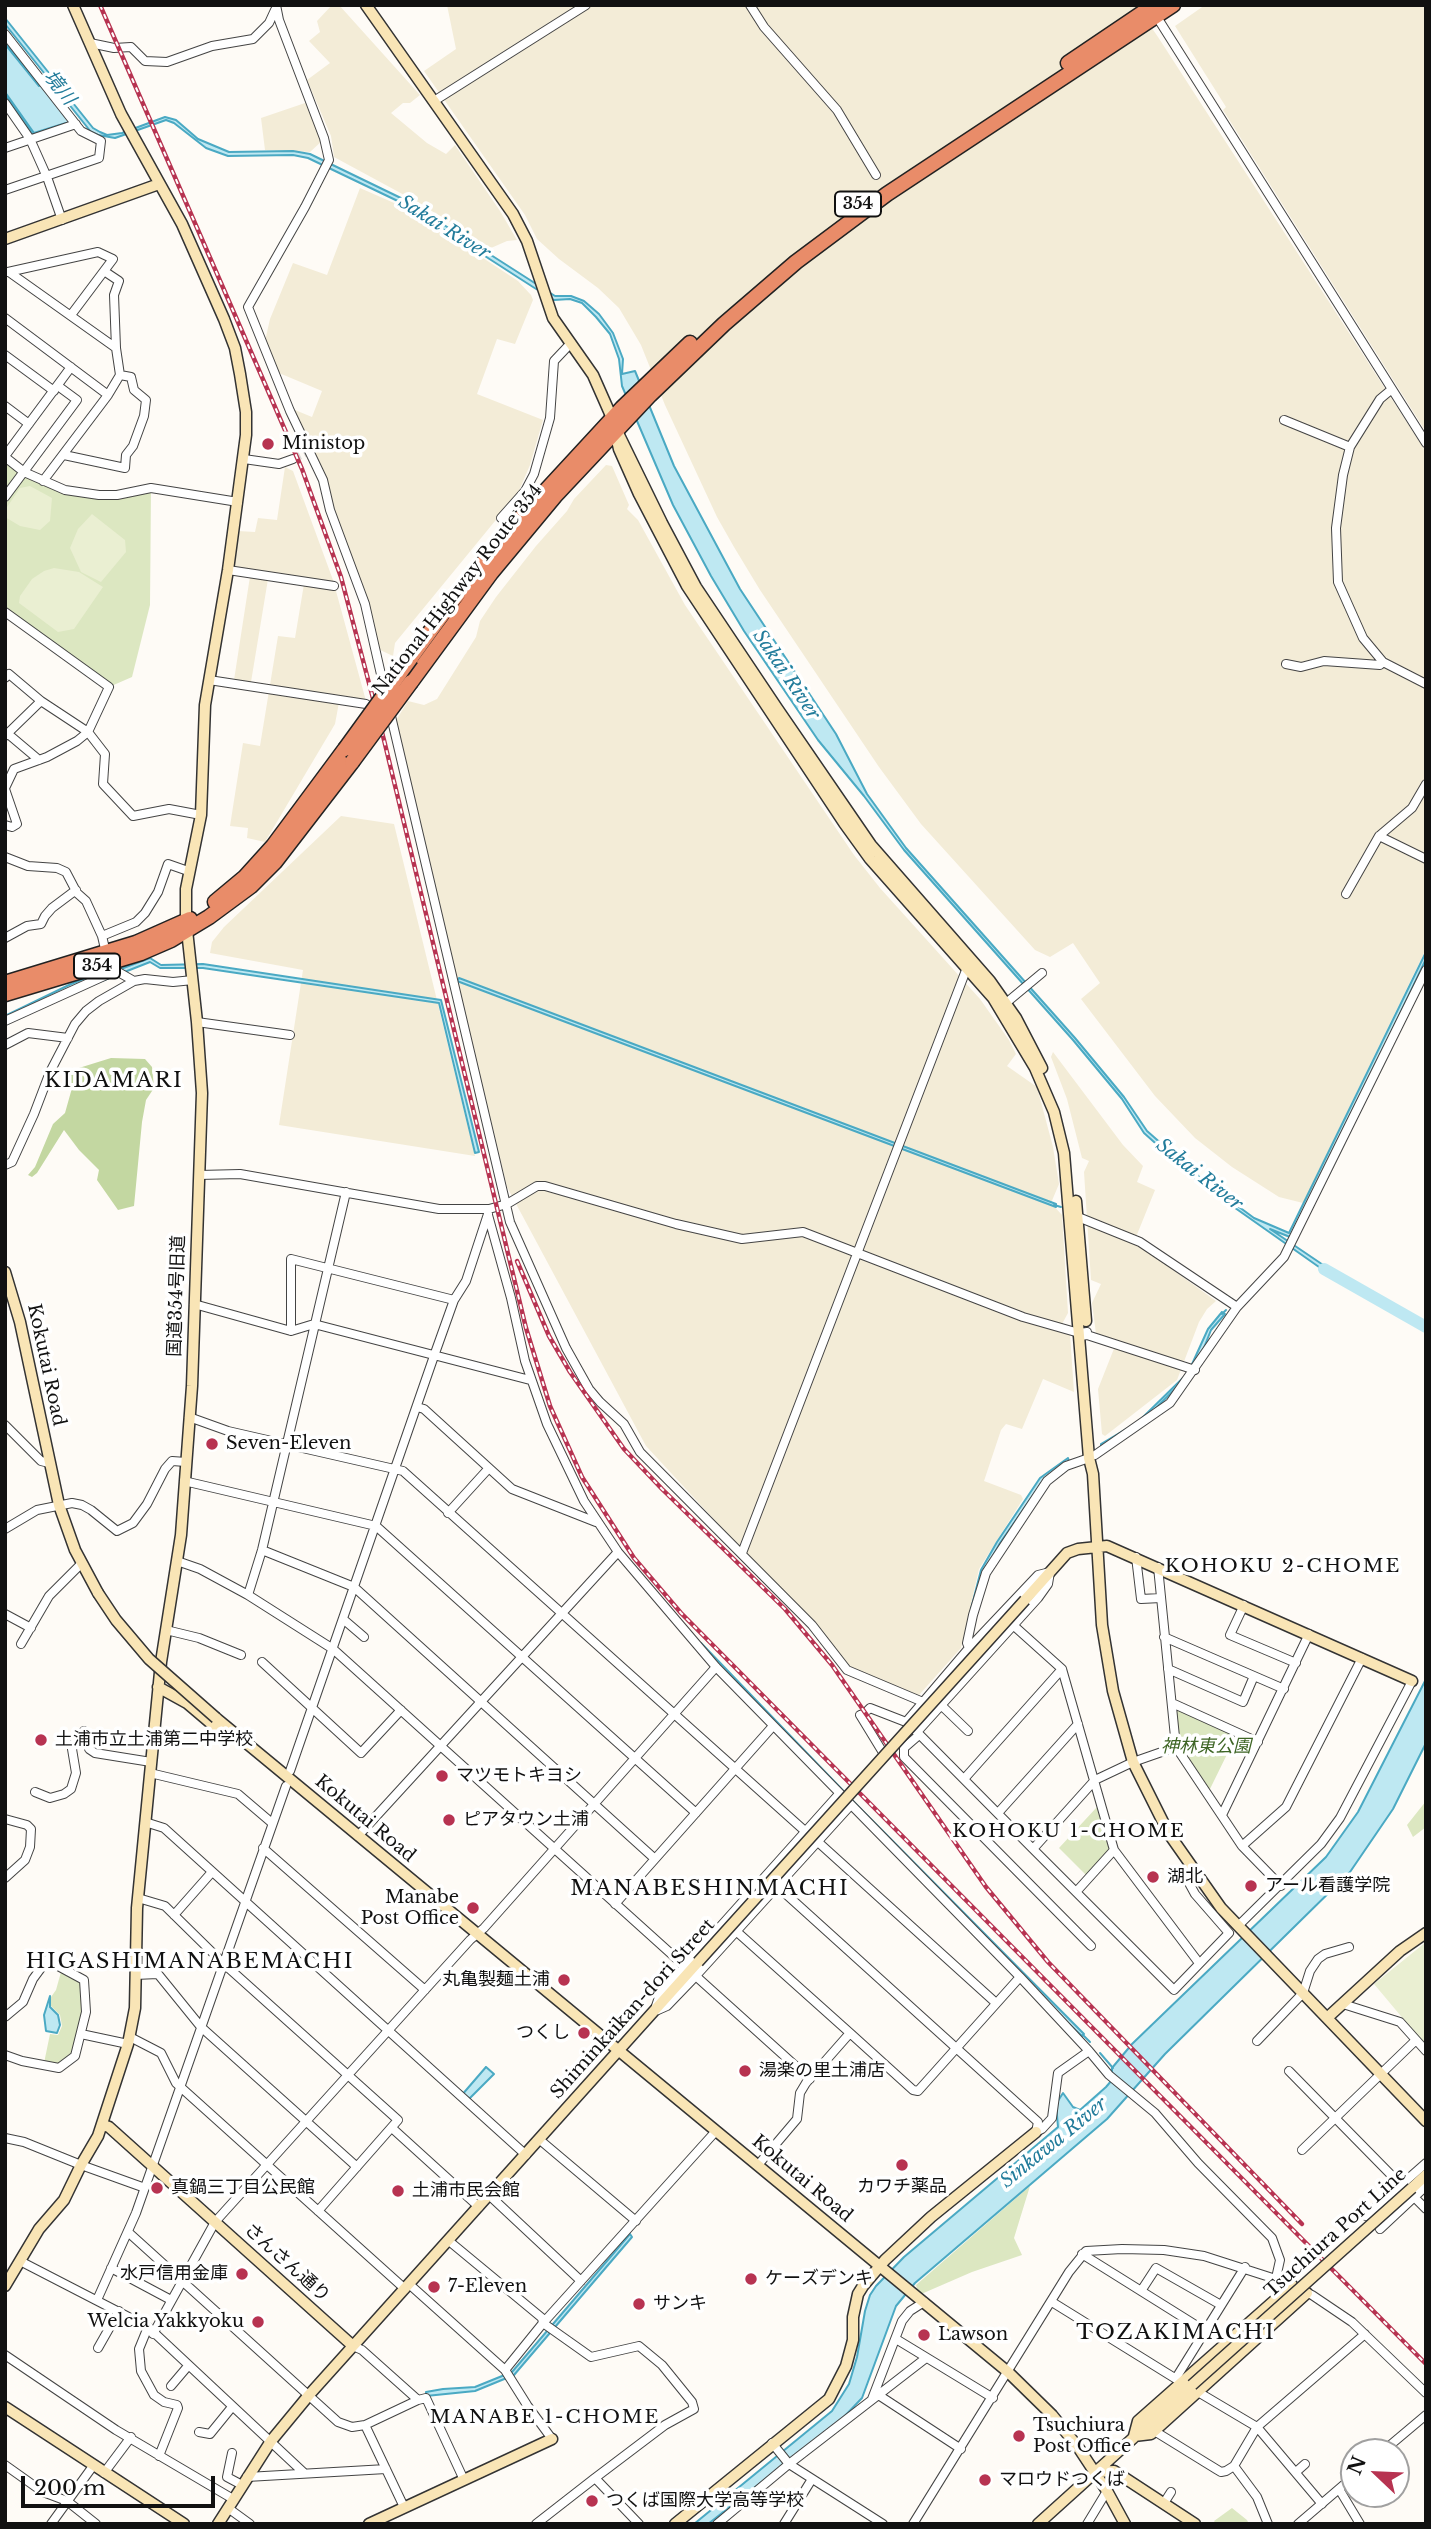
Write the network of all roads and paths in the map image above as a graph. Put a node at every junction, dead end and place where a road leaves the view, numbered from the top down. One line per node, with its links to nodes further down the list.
1 (72, 5): 9 (street, 国道354号旧道)
2 (366, 5): 10 (street)
3 (586, 5): 10 (street)
4 (750, 5): 15 (street)
5 (1173, 5): 7 (highway, National Highway Route 354 / 354)
6 (275, 8): 9 (street); 92 (street)
7 (1153, 9): 31 (street); 34 (highway, National Highway Route 354 / 354)
8 (5, 34): 12 (street)
9 (90, 43): 17 (street, 国道354号旧道)
10 (434, 101): 25 (street)
11 (6, 104): 13 (street)
12 (76, 124): 13 (street); 16 (street)
13 (30, 139): 14 (street); 16 (street)
14 (5, 148)
15 (876, 175)
16 (47, 177): 18 (street); 19 (street)
17 (159, 184): 19 (street); 41 (street, 国道354号旧道)
18 (5, 191)
19 (62, 220): 20 (street)
20 (5, 239)
21 (104, 271): 22 (street); 23 (street); 26 (street)
22 (7, 272): 23 (street)
23 (71, 314): 26 (street)
24 (5, 318): 28 (street)
25 (571, 344): 34 (street); 47 (street)
26 (116, 348): 29 (street)
27 (5, 355): 30 (street)
28 (71, 367): 30 (street); 32 (street)
29 (120, 375): 32 (street); 39 (street)
30 (56, 388): 36 (street); 43 (street)
31 (1392, 389): 37 (street); 38 (street)
32 (108, 394): 39 (street)
33 (5, 406): 36 (street)
34 (619, 418): 60 (highway, National Highway Route 354 / 354, bridge); 60 (highway, National Highway Route 354 / 354, bridge); 76 (street)
35 (1284, 420): 38 (street)
36 (29, 424): 40 (street)
37 (1426, 443)
38 (1350, 447): 51 (street)
39 (64, 455): 44 (street)
40 (5, 457): 43 (street)
41 (244, 459): 42 (street); 46 (street, 国道354号旧道)
42 (293, 459)
43 (24, 472): 44 (street); 45 (street)
44 (43, 481): 46 (street)
45 (5, 497)
46 (238, 502): 48 (street, 国道354号旧道)
47 (501, 518)
48 (228, 570): 49 (street); 54 (street, 国道354号旧道)
49 (334, 586)
50 (5, 612): 58 (street)
51 (1383, 662): 52 (street); 55 (street)
52 (1286, 664)
53 (6, 674): 56 (street)
54 (209, 680): 57 (street); 64 (street, 国道354号旧道)
55 (1426, 684)
56 (41, 701): 58 (street); 59 (street)
57 (366, 704)
58 (88, 732): 61 (street); 64 (street)
59 (6, 734): 61 (street)
60 (348, 755): 72 (highway, National Highway Route 354 / 354)
61 (39, 760): 63 (street)
62 (1426, 784): 66 (street)
63 (5, 789): 65 (street)
64 (201, 815): 69 (street, 国道354号旧道)
65 (5, 825)
66 (1379, 835): 68 (street); 71 (street)
67 (5, 857): 70 (street)
68 (1426, 859)
69 (188, 871): 72 (street, 国道354号旧道); 73 (street)
70 (76, 890): 73 (street); 74 (street)
71 (1346, 894)
72 (186, 926): 75 (highway, National Highway Route 354 / 354); 79 (street, 国道354号旧道)
73 (102, 936): 75 (street)
74 (5, 939)
75 (110, 963): 80 (street); 81 (highway, National Highway Route 354 / 354); 82 (highway, National Highway Route 354 / 354); 84 (street)
76 (969, 963): 83 (street); 95 (street); 103 (street)
77 (1426, 970): 100 (street)
78 (1041, 974): 83 (street)
79 (193, 980): 80 (street); 85 (street, 国道354号旧道)
80 (134, 981): 87 (street)
81 (5, 983)
82 (5, 994)
83 (1010, 1000): 94 (street)
84 (5, 1021)
85 (197, 1021): 86 (street); 90 (street, 国道354号旧道)
86 (290, 1035)
87 (68, 1038): 88 (street); 89 (street)
88 (5, 1045)
89 (5, 1165)
90 (199, 1175): 91 (street); 99 (street, 国道354号旧道)
91 (346, 1192): 93 (street); 96 (street)
92 (508, 1204): 93 (street); 95 (street); 126 (street)
93 (488, 1212): 98 (street); 106 (street)
94 (1078, 1217): 100 (street); 103 (street)
95 (857, 1252): 103 (street); 126 (street)
96 (328, 1268): 98 (street); 101 (street); 102 (street)
97 (5, 1272): 113 (street, Kokutai Road)
98 (454, 1300): 104 (street)
99 (194, 1304): 102 (street); 108 (street, 国道354号旧道)
100 (1237, 1307): 105 (street)
101 (314, 1324): 102 (street); 104 (street); 110 (street)
102 (291, 1331)
103 (1083, 1334): 105 (street); 111 (street)
104 (434, 1356): 106 (street); 107 (street)
105 (1195, 1370): 111 (street)
106 (530, 1380): 120 (street)
107 (417, 1408): 114 (street); 115 (street)
108 (189, 1417): 110 (street); 112 (street, 国道354号旧道)
109 (5, 1425): 113 (street)
110 (287, 1444): 114 (street); 117 (street)
111 (1092, 1457): 123 (street); 146 (street)
112 (186, 1462): 116 (street, 国道354号旧道); 118 (street)
113 (49, 1463): 118 (street, Kokutai Road)
114 (395, 1468): 119 (street); 121 (street)
115 (489, 1468): 119 (street); 120 (street)
116 (184, 1481): 117 (street); 128 (street, 国道354号旧道)
117 (273, 1500): 121 (street); 124 (street)
118 (59, 1505): 122 (street); 129 (street, Kokutai Road)
119 (448, 1513): 137 (street)
120 (596, 1522): 125 (street)
121 (376, 1526): 132 (street); 149 (street)
122 (5, 1529)
123 (1098, 1546): 127 (street); 131 (street, Shiminkaikan-dori Street); 178 (street)
124 (262, 1550): 132 (street); 133 (street)
125 (618, 1552): 137 (street); 154 (street)
126 (742, 1553): 162 (street)
127 (1136, 1557): 130 (street); 134 (street)
128 (177, 1561): 133 (street); 141 (street, 国道354号旧道)
129 (82, 1563): 140 (street); 189 (street, Kokutai Road, bridge)
130 (1158, 1567): 134 (street); 135 (street)
131 (1050, 1572): 139 (street); 146 (street); 223 (street, Shiminkaikan-dori Street, bridge)
132 (354, 1587): 138 (street); 161 (street)
133 (248, 1595): 147 (street)
134 (1161, 1598): 144 (street)
135 (1244, 1605): 142 (street); 153 (street)
136 (5, 1614): 140 (street)
137 (562, 1614): 149 (street); 167 (street)
138 (343, 1619): 143 (street); 147 (street)
139 (1013, 1625): 155 (street); 164 (street)
140 (31, 1628): 145 (street)
141 (166, 1630): 148 (street); 152 (street, 国道354号旧道)
142 (1309, 1634): 150 (street); 153 (street)
143 (364, 1637)
144 (1164, 1637): 156 (street); 157 (street)
145 (21, 1644)
146 (969, 1648): 162 (street)
147 (332, 1649): 165 (street); 166 (street)
148 (241, 1655)
149 (523, 1657): 161 (street); 177 (street)
150 (1362, 1658): 158 (street); 199 (street)
151 (262, 1661): 165 (street)
152 (161, 1662): 159 (street, 国道354号旧道); 181 (street)
153 (1296, 1663): 160 (street)
154 (716, 1667): 167 (street); 170 (street)
155 (1062, 1669): 169 (street); 182 (street)
156 (1168, 1670): 157 (street); 163 (street)
157 (1254, 1676): 160 (street)
158 (1412, 1681): 209 (street)
159 (158, 1687): 179 (street, 国道354号旧道); 184 (street)
160 (1284, 1689): 173 (street)
161 (482, 1702): 174 (street); 187 (street)
162 (923, 1703): 168 (street)
163 (1172, 1703): 173 (street); 175 (street)
164 (941, 1705): 171 (street); 172 (street)
165 (312, 1708): 166 (street); 181 (street)
166 (401, 1710): 174 (street)
167 (674, 1714): 177 (street); 180 (street)
168 (906, 1722): 172 (street); 176 (street)
169 (1078, 1724): 183 (street); 191 (street)
170 (773, 1726): 180 (street); 186 (street)
171 (968, 1731)
172 (918, 1733): 182 (street); 219 (street)
173 (1258, 1742): 192 (street)
174 (442, 1746): 197 (street); 201 (street)
175 (1176, 1746): 178 (street); 192 (street)
176 (882, 1751)
177 (635, 1759): 187 (street); 190 (street)
178 (1133, 1762): 183 (street); 205 (street)
179 (150, 1767): 185 (street); 194 (street, 国道354号旧道); 195 (street)
180 (736, 1768): 190 (street); 196 (street)
181 (290, 1771): 189 (street)
182 (964, 1779): 191 (street)
183 (1095, 1780): 202 (street); 203 (street)
184 (286, 1786): 195 (street); 197 (street)
185 (35, 1792)
186 (839, 1794): 188 (street); 196 (street)
187 (595, 1804): 201 (street); 204 (street)
188 (850, 1807): 198 (street); 225 (street)
189 (330, 1813): 197 (street, Kokutai Road)
190 (696, 1813): 204 (street)
191 (998, 1813): 202 (street)
192 (1222, 1815): 199 (street)
193 (5, 1819): 207 (street)
194 (145, 1822): 206 (street); 211 (street, 国道354号旧道)
195 (272, 1823): 200 (street)
196 (806, 1832): 223 (street)
197 (358, 1836): 218 (street, Kokutai Road)
198 (818, 1842): 208 (street); 228 (street)
199 (1242, 1846): 209 (street)
200 (263, 1848): 212 (street); 226 (street)
201 (555, 1849): 213 (street); 218 (street)
202 (1033, 1849): 210 (street)
203 (1114, 1850): 210 (street); 222 (street)
204 (655, 1859): 213 (street)
205 (1192, 1870): 215 (street); 222 (street)
206 (212, 1872): 212 (street); 214 (street)
207 (5, 1878)
208 (777, 1886): 216 (street); 239 (street)
209 (1281, 1886): 215 (street)
210 (1076, 1892): 222 (street)
211 (138, 1898): 214 (street); 224 (street, 国道354号旧道)
212 (244, 1901): 221 (street); 233 (street)
213 (615, 1904): 223 (street)
214 (174, 1915): 221 (street)
215 (1240, 1928): 227 (street)
216 (736, 1931): 223 (street); 234 (street)
217 (1426, 1933): 229 (street)
218 (477, 1934): 226 (street); 240 (street, Kokutai Road)
219 (1091, 1946)
220 (1349, 1947): 227 (street)
221 (223, 1963): 232 (street); 246 (street)
222 (1199, 1964)
223 (692, 1969): 240 (street, Shiminkaikan-dori Street); 247 (street)
224 (135, 1975): 232 (street); 237 (street, 国道354号旧道)
225 (1020, 1977): 228 (street); 241 (street)
226 (425, 1990): 233 (street)
227 (1303, 1993): 231 (street); 238 (street)
228 (996, 2003): 239 (street)
229 (1343, 2004): 231 (street); 236 (street)
230 (5, 2017): 235 (street)
231 (1327, 2018): 245 (street)
232 (201, 2027): 248 (street); 251 (street)
233 (388, 2031): 246 (street); 259 (street)
234 (850, 2033): 239 (street); 247 (street)
235 (81, 2034): 237 (street); 243 (street)
236 (1416, 2040): 242 (street); 245 (street)
237 (129, 2041): 248 (street); 252 (street, 国道354号旧道)
238 (1256, 2041)
239 (956, 2049): 255 (street)
240 (619, 2051): 254 (street, Kokutai Road); 257 (street, Shiminkaikan-dori Street)
241 (1089, 2051): 255 (street); 285 (street)
242 (1426, 2051)
243 (5, 2055)
244 (1289, 2071): 249 (street)
245 (1380, 2073): 249 (street); 250 (street)
246 (349, 2075): 251 (street); 253 (street)
247 (810, 2079): 263 (street)
248 (181, 2087): 262 (street); 264 (street)
249 (1335, 2118): 258 (street); 269 (street)
250 (1426, 2121)
251 (306, 2122): 262 (street); 265 (street)
252 (103, 2125): 261 (street, 国道354号旧道); 264 (street, さんさん通り)
253 (391, 2128): 265 (street); 271 (street)
254 (716, 2132): 263 (street, Kokutai Road); 275 (street)
255 (1036, 2132): 284 (street)
256 (5, 2138): 261 (street)
257 (540, 2140): 259 (street, Shiminkaikan-dori Street); 275 (street)
258 (1301, 2150)
259 (526, 2155): 270 (street, Shiminkaikan-dori Street)
260 (1426, 2163): 269 (street)
261 (80, 2165): 268 (street); 281 (street, 国道354号旧道)
262 (267, 2165): 273 (street); 276 (street)
263 (758, 2165): 284 (street, Kokutai Road)
264 (152, 2166): 268 (street); 276 (street, さんさん通り)
265 (357, 2168): 273 (street)
266 (1426, 2175): 269 (street, Tsuchiura Port Line)
267 (1426, 2186): 269 (street)
268 (145, 2188): 278 (street)
269 (1409, 2190): 272 (street); 274 (street); 277 (street); 311 (street, Tsuchiura Port Line, bridge)
270 (489, 2195): 271 (street, Shiminkaikan-dori Street); 287 (street)
271 (479, 2207): 279 (street, Shiminkaikan-dori Street)
272 (1426, 2210)
273 (318, 2211): 290 (street)
274 (1366, 2217)
275 (636, 2221): 287 (street)
276 (215, 2222): 286 (street); 304 (street, さんさん通り)
277 (1380, 2229)
278 (128, 2232): 283 (street); 286 (street)
279 (449, 2242): 290 (street, Shiminkaikan-dori Street); 299 (street)
280 (1082, 2254): 282 (street); 291 (street); 296 (street)
281 (19, 2261): 289 (street, 国道354号旧道); 293 (street)
282 (1245, 2267): 285 (street); 297 (street)
283 (111, 2268): 293 (street); 294 (street)
284 (882, 2268): 295 (street, Kokutai Road); 330 (street)
285 (1276, 2278): 288 (street)
286 (182, 2279): 294 (street); 314 (street)
287 (581, 2281): 299 (street)
288 (1292, 2285): 292 (street); 311 (street)
289 (5, 2286)
290 (407, 2287): 304 (street, Shiminkaikan-dori Street); 309 (street)
291 (1141, 2291): 297 (street); 301 (street)
292 (1307, 2293): 302 (street); 311 (street)
293 (97, 2300): 298 (street)
294 (172, 2300): 300 (street)
295 (924, 2302): 303 (street); 310 (street, Kokutai Road)
296 (1052, 2302): 310 (street); 311 (street)
297 (1221, 2305): 301 (street)
298 (119, 2311): 300 (street); 305 (street)
299 (543, 2323): 309 (street); 344 (street)
300 (151, 2330): 308 (street); 333 (street)
301 (1205, 2331): 311 (street)
302 (1364, 2334): 313 (street); 323 (street)
303 (895, 2339): 307 (street); 318 (street)
304 (353, 2346): 314 (street, Shiminkaikan-dori Street); 317 (street)
305 (98, 2347)
306 (5, 2356): 326 (street)
307 (926, 2358): 315 (street); 316 (street)
308 (188, 2366): 312 (street); 320 (street)
309 (505, 2370): 328 (street)
310 (1009, 2372): 316 (street); 341 (street, Kokutai Road)
311 (1187, 2384): 323 (street); 341 (street, Tsuchiura Port Line)
312 (171, 2386)
313 (1426, 2393)
314 (309, 2395): 322 (street); 329 (street, Shiminkaikan-dori Street)
315 (880, 2396): 318 (street); 331 (street)
316 (993, 2398): 331 (street)
317 (418, 2400): 322 (street); 346 (street)
318 (869, 2404): 334 (street)
319 (5, 2407): 337 (street)
320 (232, 2407): 324 (street); 329 (street)
321 (1426, 2415): 327 (street)
322 (365, 2425): 339 (street)
323 (1257, 2427): 338 (street); 342 (street)
324 (199, 2432)
325 (1156, 2432): 338 (street)
326 (131, 2437): 333 (street); 343 (street)
327 (1399, 2438)
328 (552, 2439): 346 (street)
329 (271, 2441): 340 (street); 347 (street, Shiminkaikan-dori Street)
330 (775, 2446): 334 (street); 366 (street)
331 (961, 2449): 369 (street)
332 (232, 2453): 347 (street)
333 (159, 2456): 352 (street)
334 (789, 2464): 345 (street); 357 (street)
335 (1305, 2464): 342 (street)
336 (5, 2465): 351 (street)
337 (93, 2466): 343 (street); 351 (street)
338 (1234, 2466): 373 (street)
339 (386, 2469): 340 (street); 355 (street)
340 (303, 2472): 347 (street)
341 (1095, 2472): 349 (street); 353 (street); 370 (street, Tsuchiura Port Line)
342 (1296, 2472): 354 (street)
343 (104, 2473): 360 (street)
344 (595, 2478): 364 (street); 365 (street)
345 (812, 2479): 367 (street); 368 (street)
346 (464, 2480): 355 (street)
347 (245, 2481): 352 (street, Shiminkaikan-dori Street)
348 (1339, 2489): 354 (street); 375 (street)
349 (1107, 2491): 371 (street); 372 (street)
350 (1171, 2492): 353 (street)
351 (67, 2501): 358 (street); 359 (street)
352 (231, 2503): 361 (street, Shiminkaikan-dori Street); 362 (street)
353 (1164, 2503): 356 (street)
354 (1322, 2504): 374 (street)
355 (404, 2507): 363 (street)
356 (1187, 2522)
357 (721, 2523)
358 (51, 2524)
359 (96, 2524)
360 (184, 2524)
361 (218, 2524)
362 (250, 2524)
363 (369, 2524)
364 (536, 2524)
365 (639, 2524)
366 (675, 2524)
367 (784, 2524)
368 (883, 2524)
369 (913, 2524)
370 (1038, 2524)
371 (1087, 2524)
372 (1125, 2524)
373 (1268, 2524)
374 (1298, 2524)
375 (1360, 2524)

